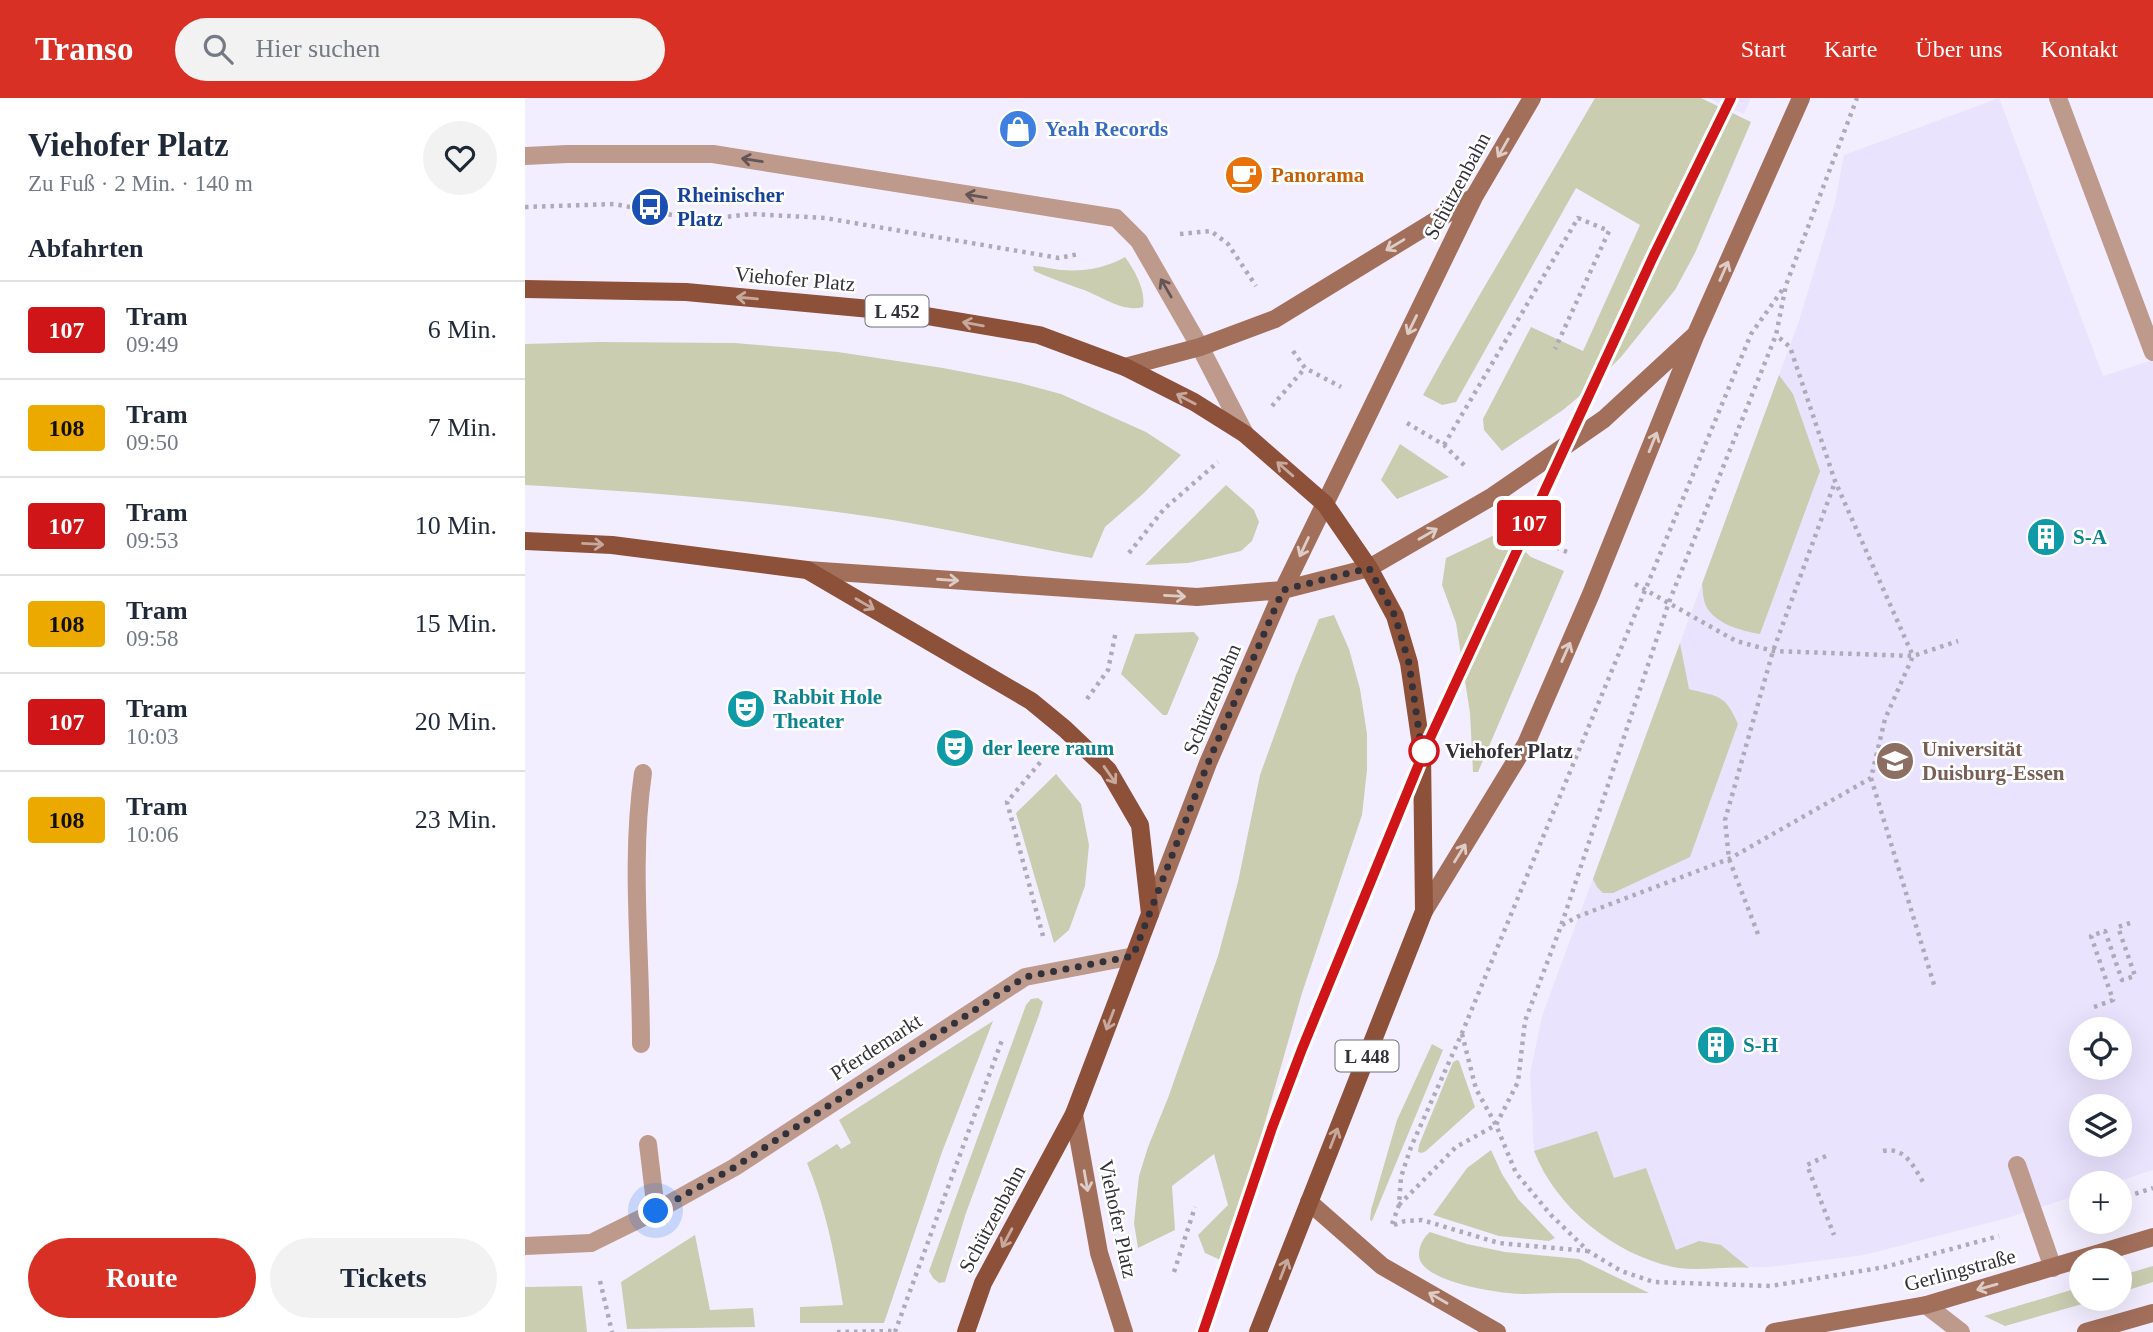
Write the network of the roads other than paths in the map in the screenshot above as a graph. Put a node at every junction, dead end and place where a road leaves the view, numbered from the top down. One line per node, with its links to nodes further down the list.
1 (1532, 98): 5 (main road, Schützenbahn, one-way to 5)
2 (1801, 98): 7 (main road, L 448, one-way to 2)
3 (2058, 98): 9 (street)
4 (525, 156): 8 (street, Viehofer Platz, one-way to 4)
5 (1474, 197): 8 (main road, one-way to 8); 12 (main road, Schützenbahn, one-way to 12)
6 (525, 289): 10 (main road, Viehofer Platz / L 452, one-way to 6)
7 (1696, 334): 14 (main road, L 448, one-way to 7); 18 (main road, L 448, one-way to 7)
8 (1200, 347): 10 (main road); 11 (street, Viehofer Platz)
9 (2153, 352)
10 (1125, 367): 11 (main road, Viehofer Platz / L 452, one-way to 10)
11 (1245, 434): 12 (main road, Viehofer Platz / L 452, one-way to 11)
12 (1325, 503): 14 (main road, Viehofer Platz / L 448); 16 (main road, Schützenbahn, one-way to 16)
13 (525, 541): 15 (main road, one-way to 15)
14 (1369, 568): 16 (main road, L 448); 18 (main road, Viehofer Platz / L 448)
15 (807, 570): 16 (main road, one-way to 16); 19 (main road, one-way to 19)
16 (1283, 590): 19 (main road, Schützenbahn)
17 (643, 773): 21 (street)
18 (1424, 911): 25 (main road, L 448, one-way to 18)
19 (1150, 914): 20 (main road, Schützenbahn)
20 (1133, 956): 22 (main road, Schützenbahn, one-way to 22); 26 (street, Pferdemarkt)
21 (641, 1044)
22 (1075, 1114): 32 (main road, Schützenbahn, one-way to 32); 33 (main road, Viehofer Platz, one-way to 33)
23 (648, 1144): 26 (street)
24 (2017, 1165): 29 (street)
25 (1309, 1202): 34 (main road, L 448, one-way to 25); 35 (main road, one-way to 25)
26 (656, 1211): 28 (street, Pferdemarkt)
27 (2153, 1237): 29 (main road, Gerlingstraße)
28 (525, 1246)
29 (2053, 1268): 30 (main road, Gerlingstraße, one-way to 30)
30 (1926, 1305): 36 (main road, Gerlingstraße); 37 (street)
31 (2153, 1312): 38 (main road)
32 (966, 1332)
33 (1123, 1332)
34 (1258, 1332)
35 (1497, 1332)
36 (1775, 1332)
37 (1961, 1332)
38 (2086, 1332)

